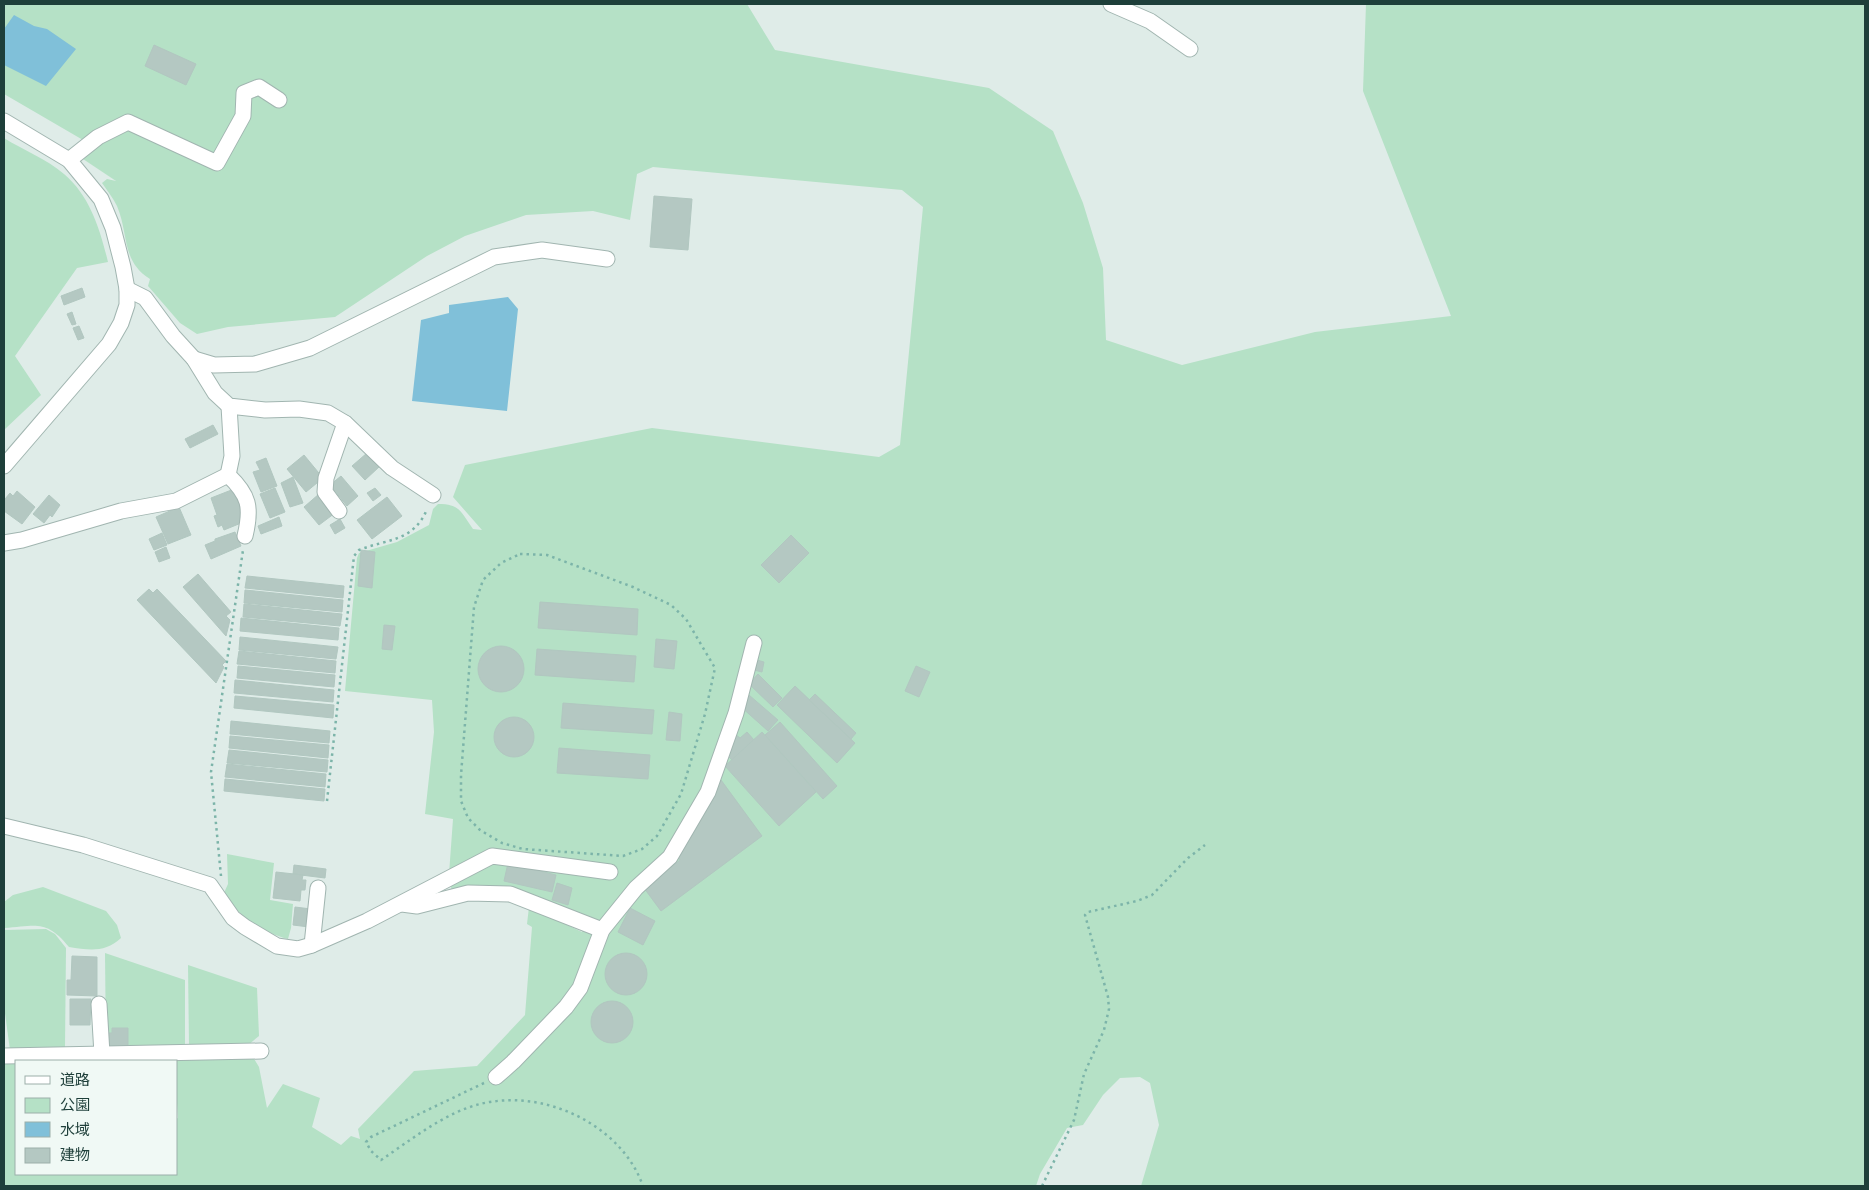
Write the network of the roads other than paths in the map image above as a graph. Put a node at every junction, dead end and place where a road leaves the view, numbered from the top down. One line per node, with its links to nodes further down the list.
1 (1110, 4): 2 (street)
2 (1190, 49)
3 (279, 100): 5 (street)
4 (4, 122): 5 (street)
5 (70, 160): 7 (street)
6 (607, 259): 8 (street)
7 (127, 289): 8 (street); 11 (street)
8 (194, 359): 9 (street)
9 (229, 406): 10 (street); 12 (street)
10 (344, 423): 13 (street); 14 (street)
11 (4, 466)
12 (228, 475): 15 (street); 16 (street)
13 (433, 495)
14 (340, 511)
15 (245, 536)
16 (4, 543)
17 (754, 643): 22 (street)
18 (4, 826): 23 (street)
19 (610, 872): 21 (street)
20 (318, 888): 23 (street)
21 (402, 904): 22 (street); 23 (street)
22 (602, 930): 28 (street)
23 (312, 945)
24 (99, 1004): 26 (street)
25 (261, 1051): 26 (street)
26 (102, 1054): 27 (street)
27 (4, 1056)
28 (496, 1076)

